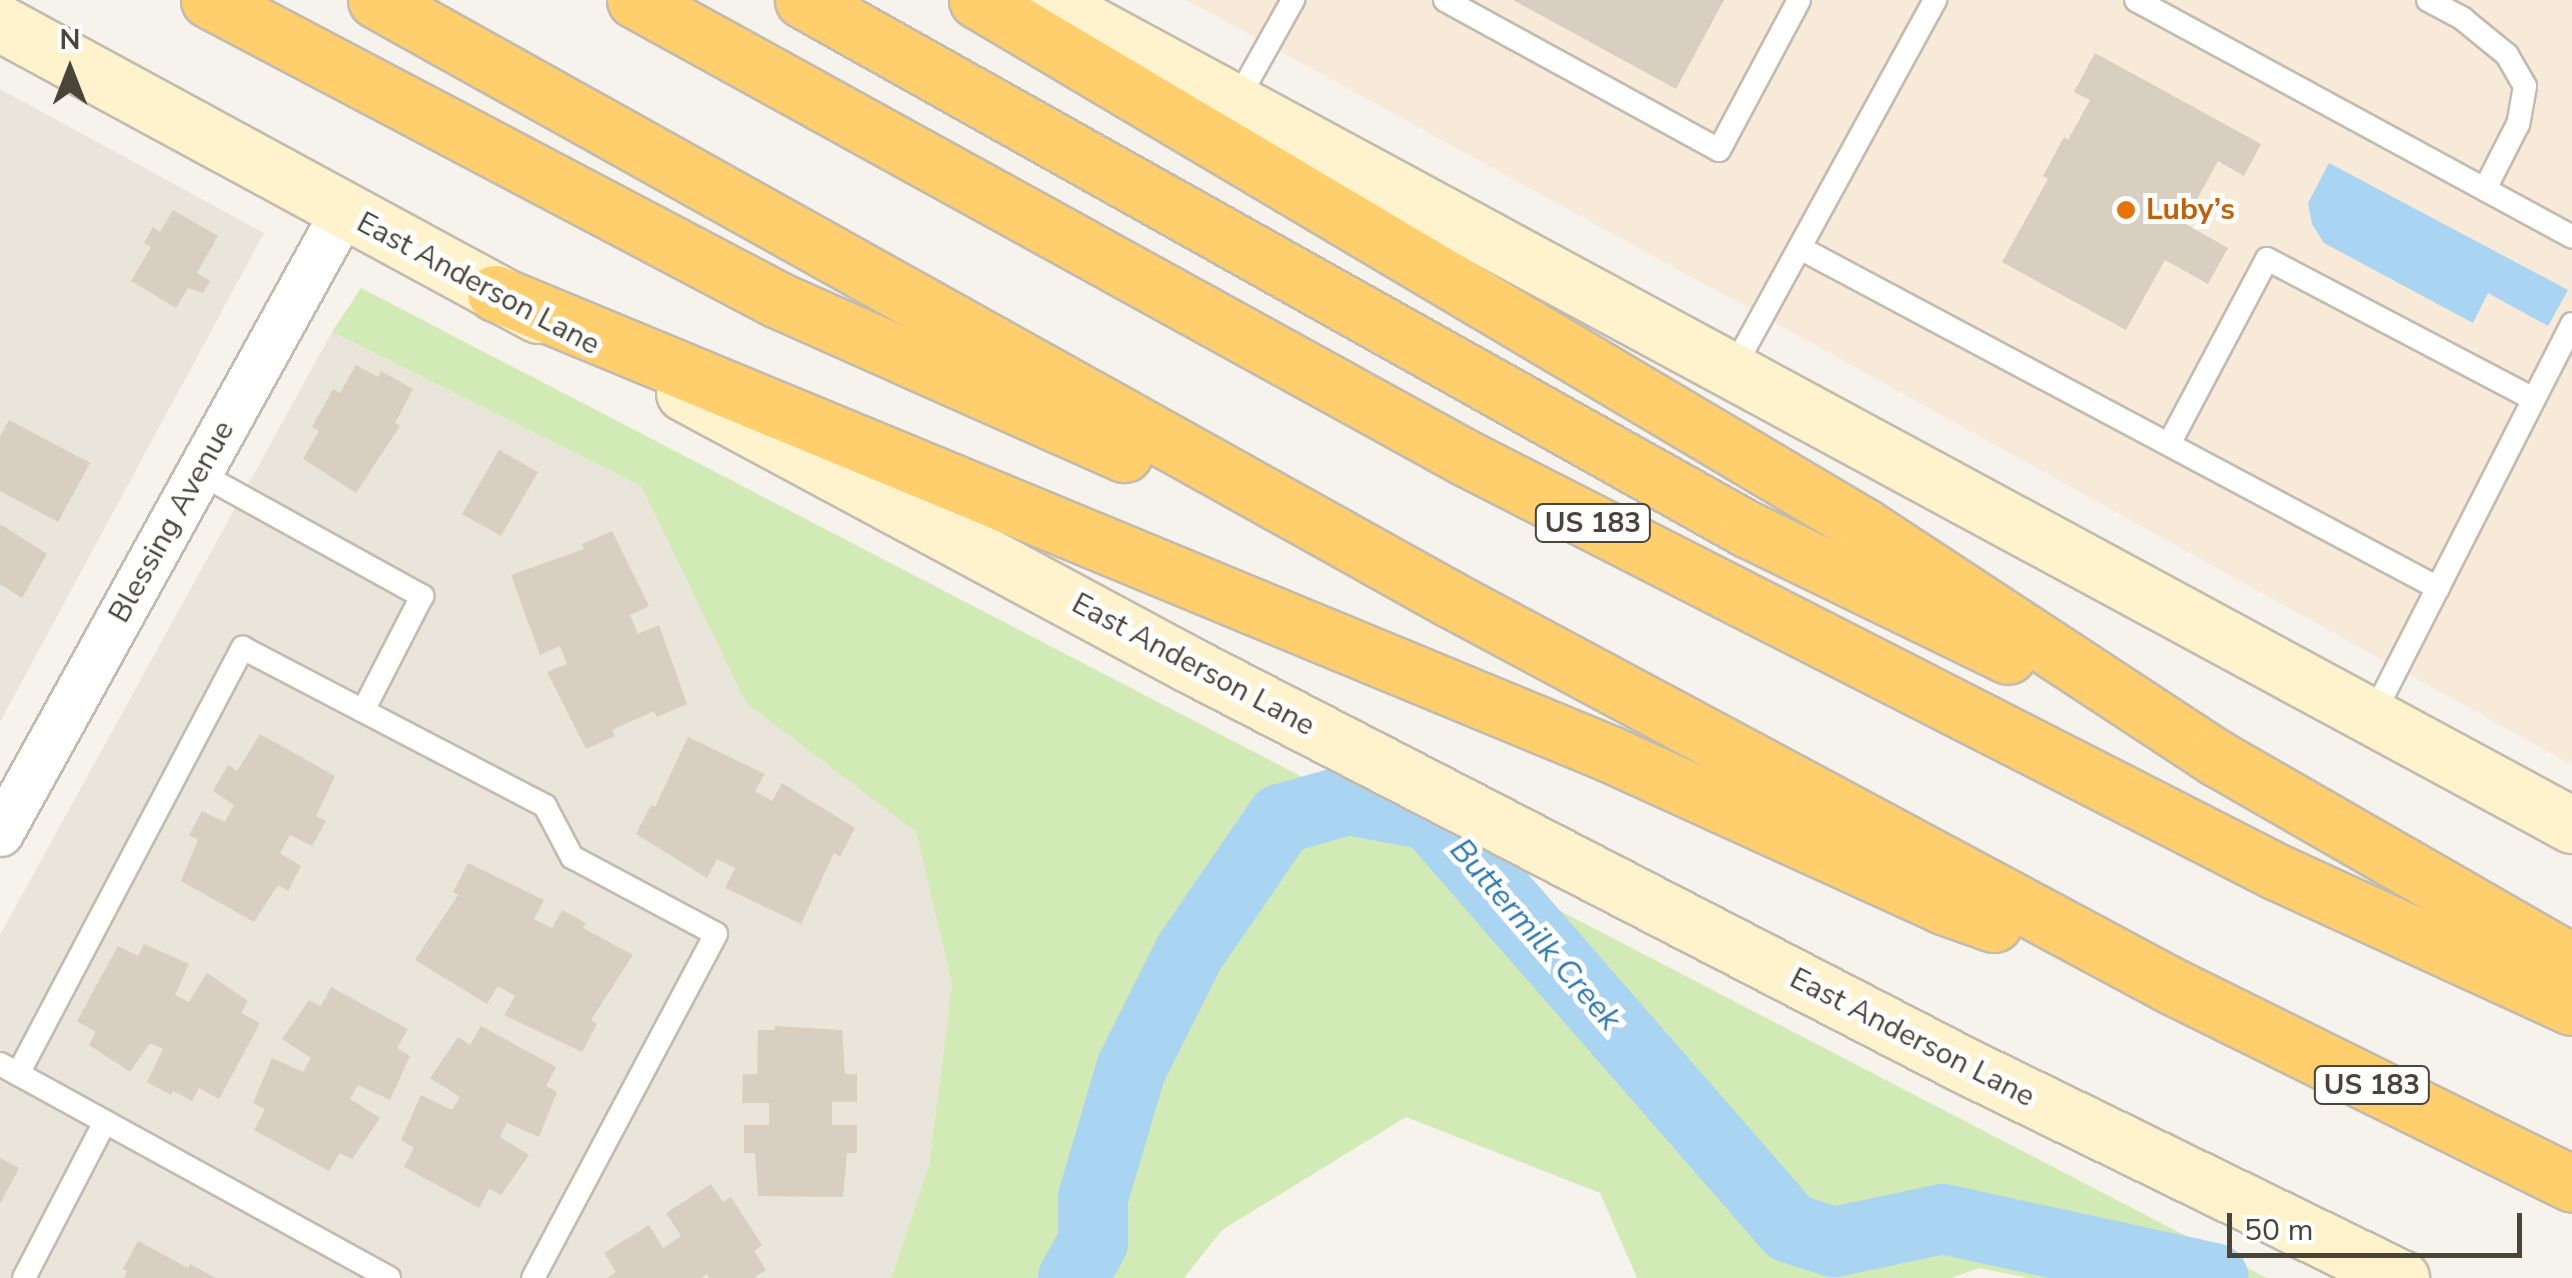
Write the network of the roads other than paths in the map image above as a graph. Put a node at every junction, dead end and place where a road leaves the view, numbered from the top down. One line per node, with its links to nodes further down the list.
1 (209, 0): 26 (highway)
2 (376, 0): 26 (highway, US 183)
3 (635, 0): 34 (highway, US 183)
4 (803, 0): 29 (highway)
5 (977, 0): 29 (highway)
6 (1046, 0): 14 (main road)
7 (1293, 0): 14 (lane)
8 (1444, 0): 9 (lane)
9 (1799, 0)
10 (1935, 0): 18 (lane)
11 (2136, 0): 15 (lane)
12 (2428, 0): 15 (lane)
13 (0, 23): 16 (main road, East Anderson Lane)
14 (1236, 103): 21 (main road)
15 (2485, 190): 17 (lane)
16 (343, 212): 19 (main road, East Anderson Lane); 24 (street, Blessing Avenue)
17 (2572, 236)
18 (1800, 248): 21 (lane); 23 (lane)
19 (495, 292): 33 (highway); 41 (main road, East Anderson Lane)
20 (2572, 325): 22 (lane)
21 (1732, 372): 28 (main road)
22 (2534, 399): 23 (lane); 25 (lane)
23 (2169, 444): 25 (lane)
24 (199, 473): 27 (lane); 31 (street, Blessing Avenue)
25 (2438, 588): 28 (lane)
26 (1450, 599): 33 (highway, US 183)
27 (364, 710): 35 (lane); 40 (lane)
28 (2372, 717): 30 (main road)
29 (2218, 758): 32 (highway)
30 (2572, 826)
31 (0, 833)
32 (2572, 962)
33 (2172, 986): 37 (highway, US 183)
34 (2572, 1007)
35 (9, 1069): 36 (lane)
36 (105, 1122): 38 (lane); 39 (lane)
37 (2572, 1184)
38 (24, 1278)
39 (390, 1278)
40 (533, 1278)
41 (2401, 1278)

